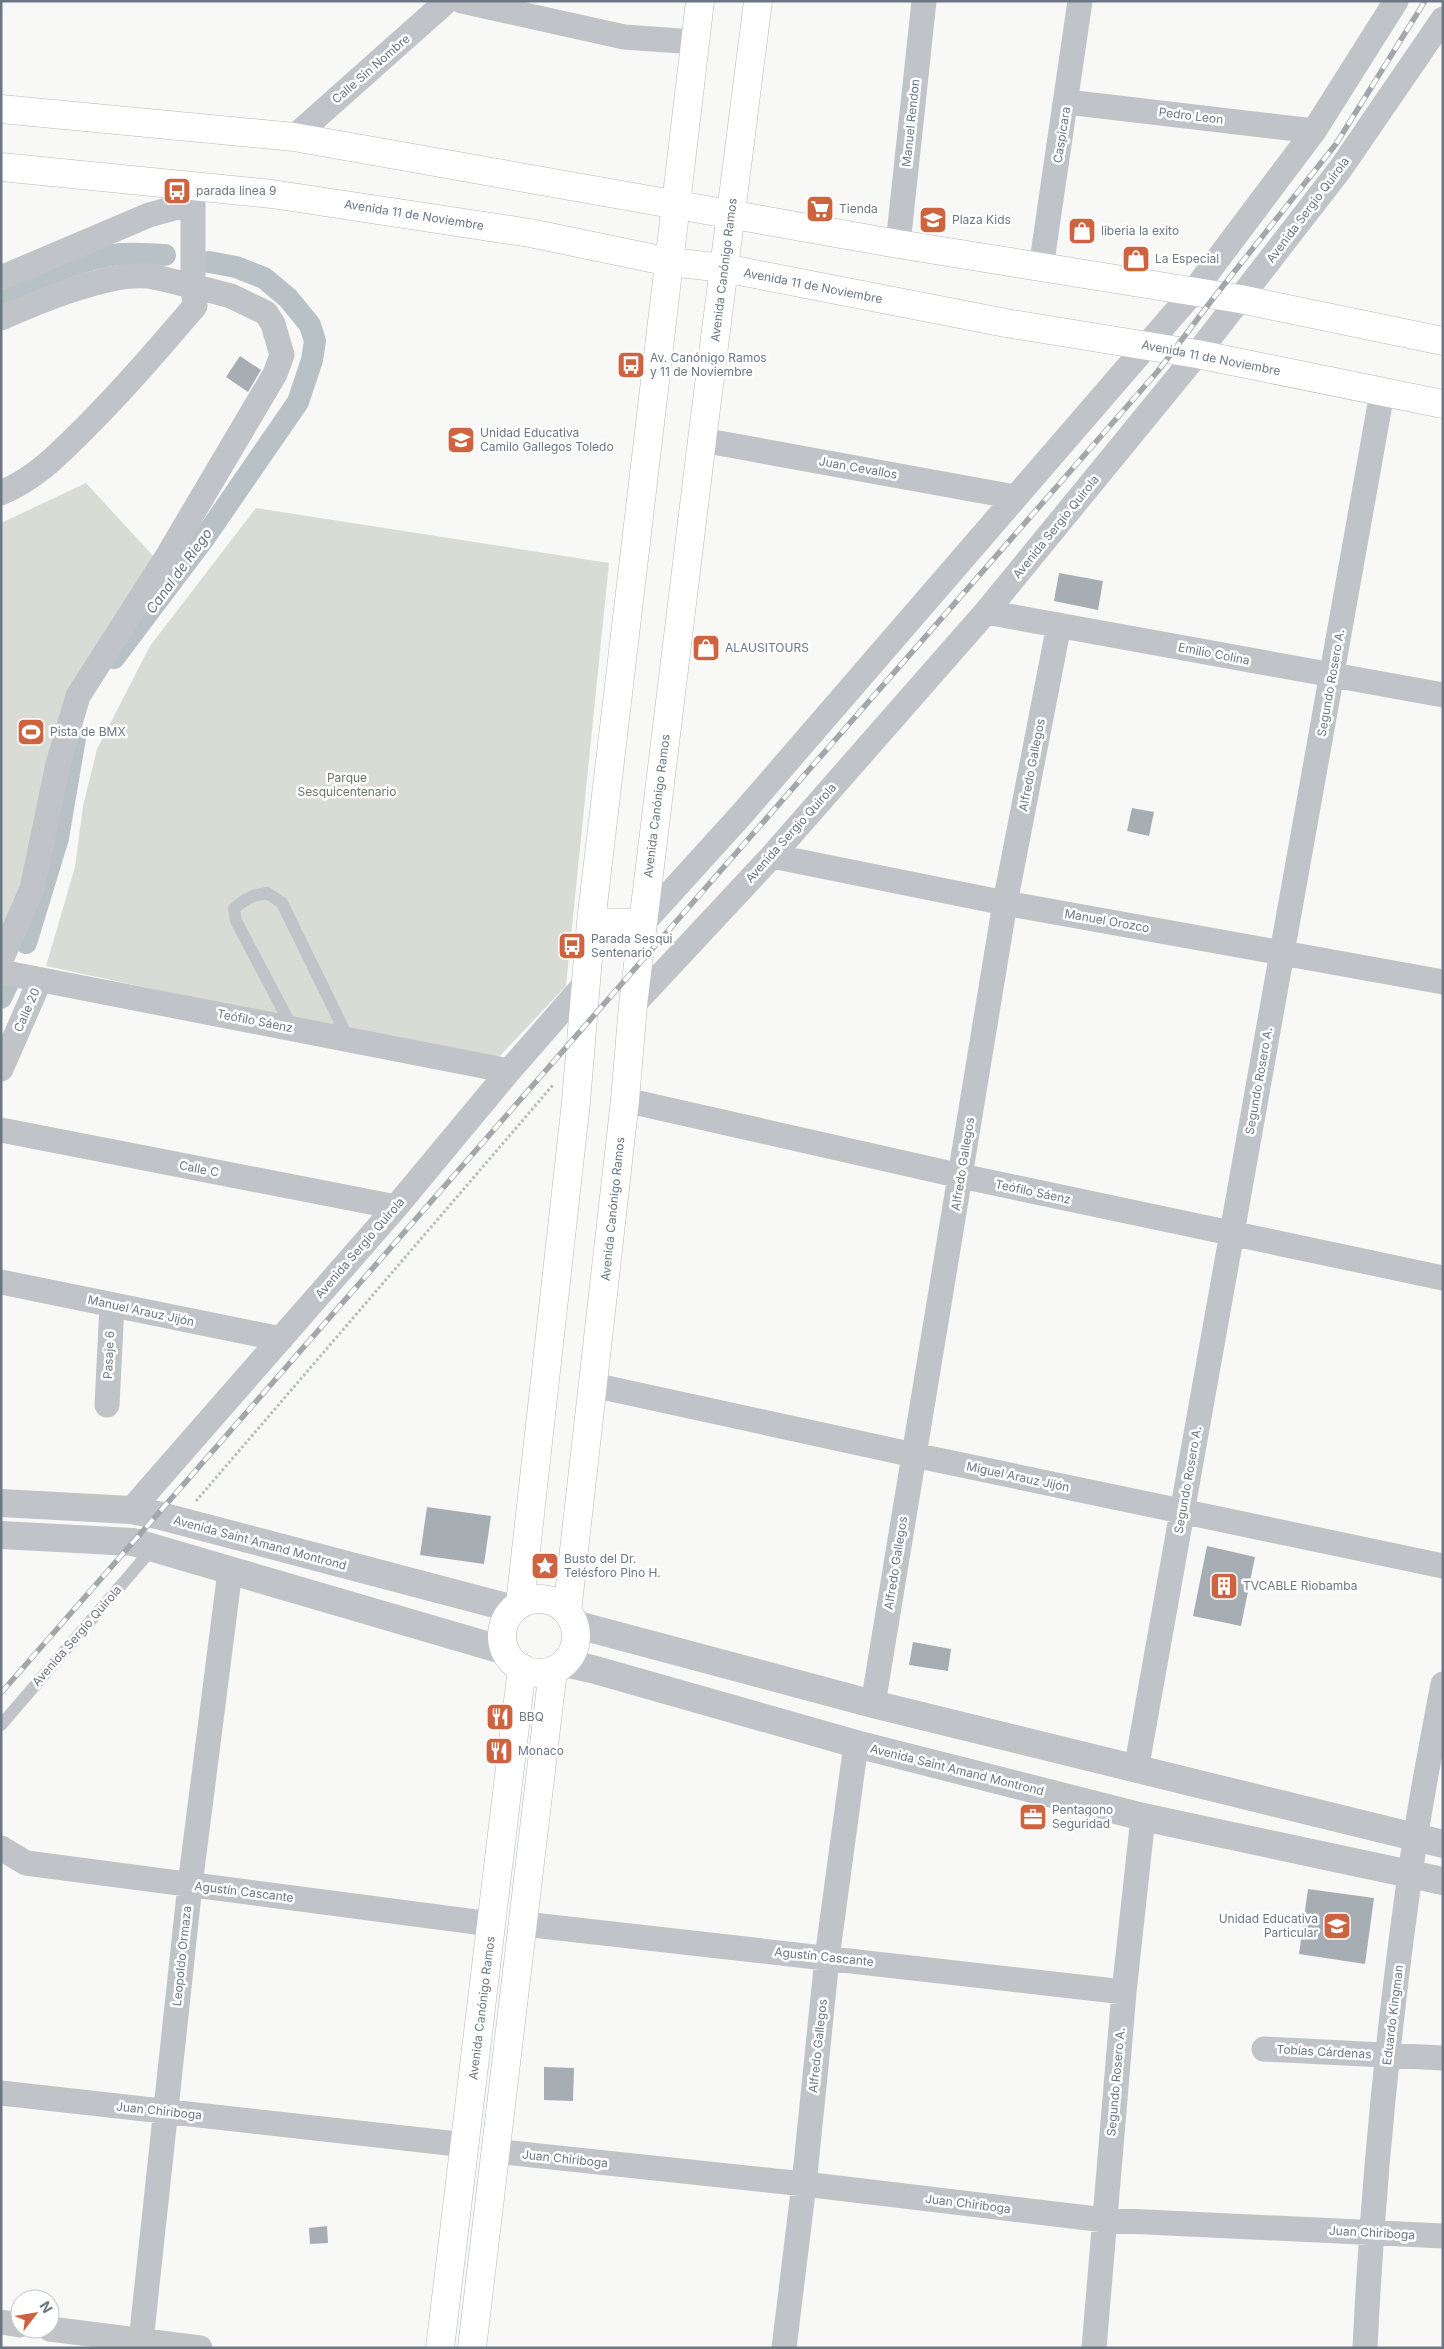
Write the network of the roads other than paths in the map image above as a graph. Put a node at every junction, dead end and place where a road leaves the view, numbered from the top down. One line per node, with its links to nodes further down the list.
1 (448, 1): 13 (street, Calle Sin Nombre)
2 (462, 1): 9 (street)
3 (700, 1): 9 (main road, Avenida Canónigo Ramos)
4 (758, 1): 17 (main road, Avenida Canónigo Ramos)
5 (924, 1): 18 (street, Manuel Rendon)
6 (1080, 1): 10 (street, Caspicara)
7 (1396, 1): 12 (street)
8 (1443, 19): 25 (street, Avenida Sergio Quirola)
9 (695, 42): 16 (main road, Avenida Canónigo Ramos)
10 (1067, 102): 12 (street, Pedro Leon); 21 (street, Caspicara)
11 (1, 109): 13 (main road)
12 (1314, 131): 24 (street)
13 (294, 137): 16 (main road)
14 (1, 167): 15 (main road, Avenida 11 de Noviembre)
15 (193, 195): 19 (main road, Avenida 11 de Noviembre); 22 (street); 23 (street)
16 (676, 205): 17 (main road); 19 (main road, Avenida Canónigo Ramos)
17 (731, 214): 18 (main road); 20 (main road, Avenida Canónigo Ramos)
18 (898, 244): 21 (main road)
19 (670, 262): 20 (main road, Avenida 11 de Noviembre); 41 (main road, Avenida Canónigo Ramos)
20 (724, 268): 28 (main road, Avenida 11 de Noviembre); 32 (main road, Avenida Canónigo Ramos)
21 (1041, 268): 24 (main road)
22 (1, 278)
23 (193, 286): 26 (street); 33 (street); 44 (street)
24 (1193, 292): 25 (main road); 28 (street)
25 (1240, 299): 27 (main road); 29 (street, Avenida Sergio Quirola)
26 (1, 318)
27 (1443, 341)
28 (1146, 346): 29 (main road, Avenida 11 de Noviembre); 34 (street)
29 (1198, 354): 30 (main road, Avenida 11 de Noviembre); 35 (street, Avenida Sergio Quirola)
30 (1382, 393): 31 (main road, Avenida 11 de Noviembre); 37 (street, Segundo Rosero A.)
31 (1443, 404)
32 (702, 440): 34 (street, Juan Cevallos); 42 (main road, Avenida Canónigo Ramos)
33 (1, 493)
34 (1015, 496): 42 (street)
35 (986, 612): 36 (street, Emilio Colina); 39 (street, Avenida Sergio Quirola)
36 (1059, 625): 37 (street, Emilio Colina); 40 (street, Alfredo Gallegos)
37 (1332, 676): 38 (street, Emilio Colina); 43 (street, Segundo Rosero A.)
38 (1443, 695)
39 (772, 856): 40 (street, Manuel Orozco); 49 (street, Avenida Sergio Quirola)
40 (1005, 903): 43 (street, Manuel Orozco); 56 (street, Alfredo Gallegos)
41 (591, 922): 42 (main road); 48 (main road, Avenida Canónigo Ramos)
42 (643, 923): 49 (main road, Avenida Canónigo Ramos)
43 (1282, 952): 47 (street, Manuel Orozco); 58 (street, Segundo Rosero A.)
44 (1, 960)
45 (1, 972): 46 (street, Teófilo Sáenz)
46 (40, 980): 50 (street, Teófilo Sáenz); 52 (street, Calle 20)
47 (1443, 982)
48 (585, 984): 53 (street, Avenida Sergio Quirola); 73 (main road, Avenida Canónigo Ramos)
49 (633, 1005): 54 (main road, Avenida Canónigo Ramos)
50 (293, 1029): 51 (street, Teófilo Sáenz); 51 (lane)
51 (349, 1040): 53 (street, Teófilo Sáenz)
52 (1, 1069)
53 (508, 1071): 57 (street, Avenida Sergio Quirola)
54 (625, 1100): 56 (street, Teófilo Sáenz); 63 (main road, Avenida Canónigo Ramos)
55 (1, 1130): 57 (street, Calle C)
56 (962, 1176): 58 (street, Teófilo Sáenz); 65 (street, Alfredo Gallegos)
57 (396, 1207): 62 (street, Avenida Sergio Quirola)
58 (1232, 1234): 59 (street, Teófilo Sáenz); 68 (street, Segundo Rosero A.)
59 (1443, 1278)
60 (1, 1282): 61 (street, Manuel Arauz Jijón)
61 (112, 1305): 62 (street, Manuel Arauz Jijón); 64 (street, Pasaje 6)
62 (281, 1339): 67 (street, Avenida Sergio Quirola)
63 (593, 1385): 65 (street, Miguel Arauz Jijón); 74 (main road, Avenida Canónigo Ramos)
64 (107, 1405)
65 (914, 1455): 68 (street, Miguel Arauz Jijón); 78 (street, Alfredo Gallegos)
66 (1, 1502): 67 (street, Avenida Saint Amand Montrond)
67 (131, 1510): 73 (street, Avenida Saint Amand Montrond)
68 (1182, 1511): 71 (street, Miguel Arauz Jijón); 81 (street, Segundo Rosero A.)
69 (1, 1535): 70 (street)
70 (153, 1548): 72 (street); 79 (lane, Avenida Sergio Quirola)
71 (1443, 1566)
72 (230, 1572): 75 (street); 88 (street, Leopoldo Ormaza)
73 (517, 1606): 74 (main road); 75 (main road, Avenida Canónigo Ramos)
74 (570, 1618): 76 (main road, Avenida Canónigo Ramos); 78 (street)
75 (514, 1660): 76 (main road); 89 (main road, Avenida Canónigo Ramos)
76 (558, 1667): 80 (street, Avenida Saint Amand Montrond); 90 (main road, Avenida Canónigo Ramos)
77 (1443, 1684): 83 (street, Eduardo Kingman)
78 (873, 1704): 81 (street)
79 (1, 1724)
80 (856, 1744): 82 (street, Avenida Saint Amand Montrond); 91 (street, Alfredo Gallegos)
81 (1136, 1770): 83 (street)
82 (1143, 1817): 86 (street, Avenida Saint Amand Montrond); 92 (street, Segundo Rosero A.)
83 (1415, 1838): 84 (street); 86 (street, Eduardo Kingman)
84 (1443, 1844)
85 (2, 1848): 88 (street, Agustín Cascante)
86 (1410, 1874): 87 (street, Avenida Saint Amand Montrond); 94 (street, Eduardo Kingman)
87 (1443, 1880)
88 (190, 1885): 89 (street, Agustín Cascante); 97 (street, Leopoldo Ormaza)
89 (491, 1924): 98 (main road, Avenida Canónigo Ramos)
90 (524, 1924): 91 (street, Agustín Cascante); 99 (main road, Avenida Canónigo Ramos)
91 (827, 1958): 92 (street, Agustín Cascante); 100 (street, Alfredo Gallegos)
92 (1124, 1992): 101 (street, Segundo Rosero A.)
93 (1264, 2049): 94 (street, Tobías Cárdenas)
94 (1388, 2055): 95 (street, Tobías Cárdenas); 102 (street, Eduardo Kingman)
95 (1443, 2058)
96 (1, 2093): 97 (street, Juan Chiriboga)
97 (164, 2111): 98 (street, Juan Chiriboga); 105 (street, Leopoldo Ormaza)
98 (466, 2145): 108 (main road, Avenida Canónigo Ramos)
99 (494, 2151): 100 (street, Juan Chiriboga); 109 (main road, Avenida Canónigo Ramos)
100 (804, 2184): 101 (street, Juan Chiriboga); 110 (street, Alfredo Gallegos)
101 (1105, 2220): 102 (street, Juan Chiriboga); 111 (street, Segundo Rosero A.)
102 (1371, 2232): 103 (street, Juan Chiriboga); 112 (street, Eduardo Kingman)
103 (1443, 2236)
104 (60, 2331): 106 (street)
105 (142, 2341): 106 (street); 107 (street)
106 (106, 2342)
107 (200, 2348)
108 (440, 2348)
109 (472, 2348)
110 (784, 2348)
111 (1094, 2348)
112 (1365, 2348)

